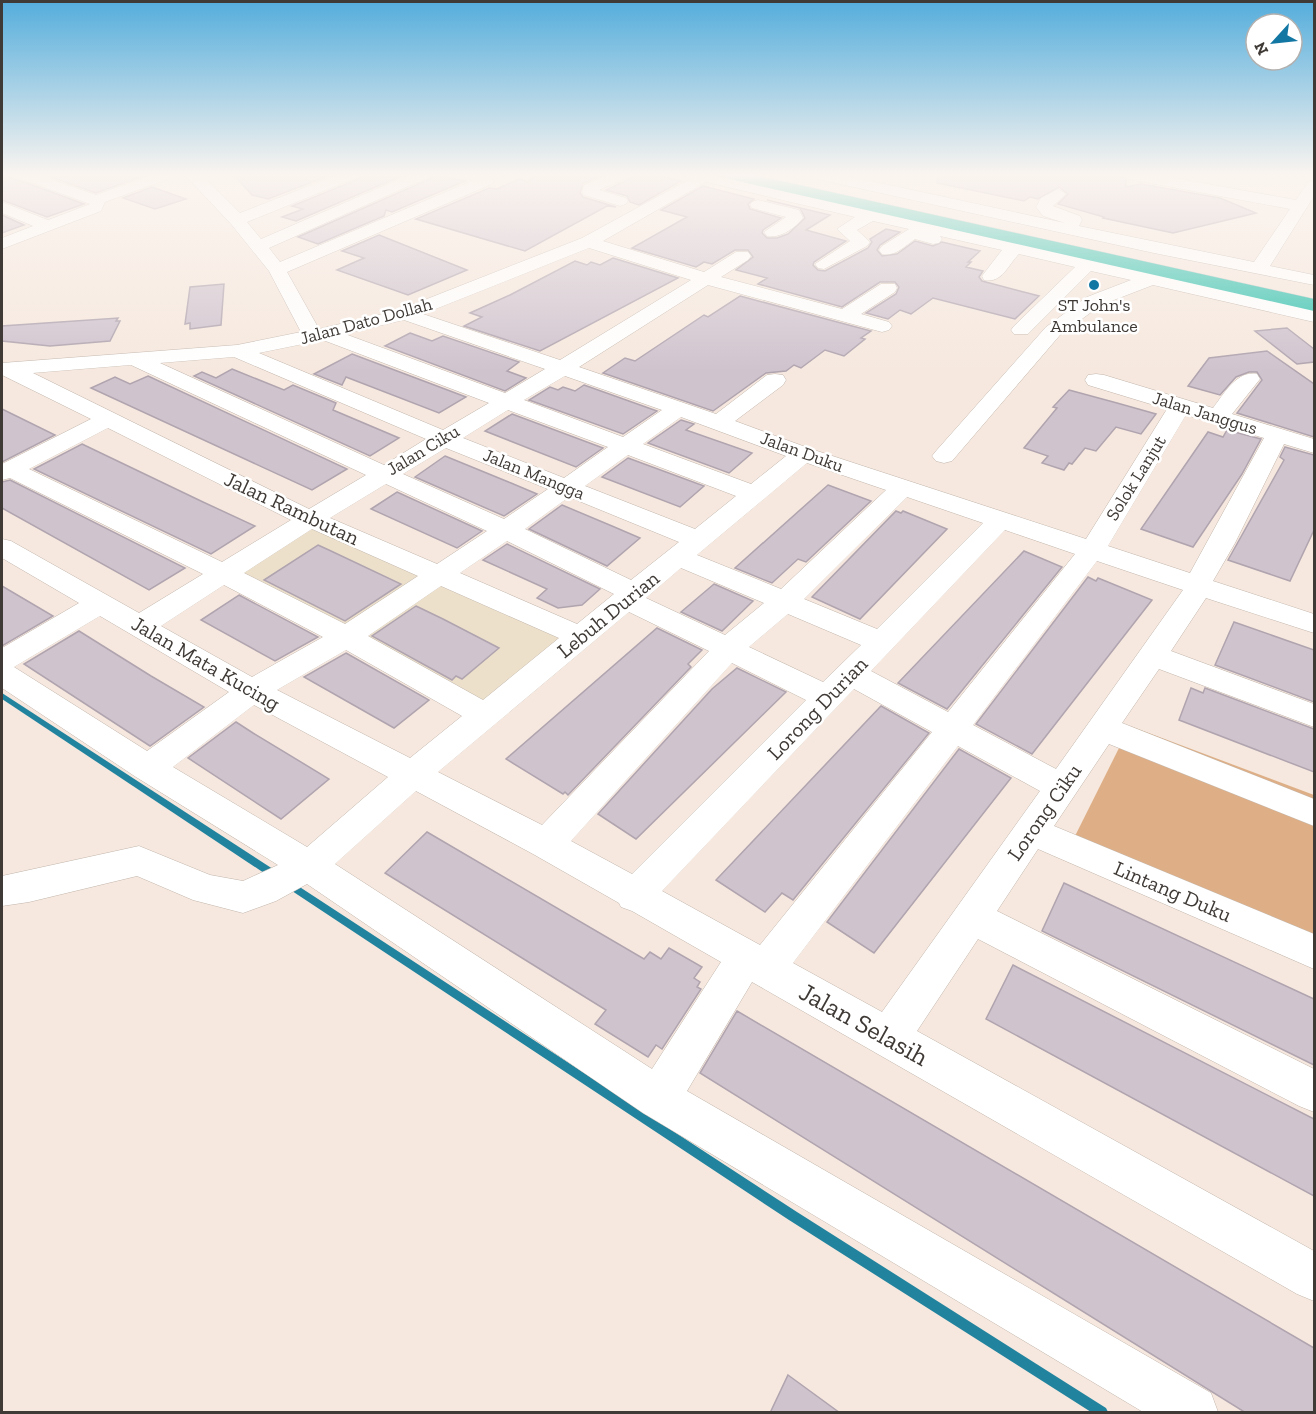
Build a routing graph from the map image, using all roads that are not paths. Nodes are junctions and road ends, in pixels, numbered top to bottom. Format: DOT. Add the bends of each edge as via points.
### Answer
graph roads {
  1 [pos="254,240"];
  2 [pos="273,240"];
  3 [pos="347,240"];
  4 [pos="591,240"];
  5 [pos="859,240"];
  6 [pos="903,240"];
  7 [pos="949,240"];
  8 [pos="1017,240"];
  9 [pos="1072,240"];
  10 [pos="1121,240"];
  11 [pos="1277,240"];
  12 [pos="588,242"];
  13 [pos="1034,244"];
  14 [pos="259,246"];
  15 [pos="1015,248"];
  16 [pos="888,250"];
  17 [pos="742,256"];
  18 [pos="824,264"];
  19 [pos="1087,265"];
  20 [pos="1259,268"];
  21 [pos="277,270"];
  22 [pos="991,276"];
  23 [pos="1047,278"];
  24 [pos="707,279"];
  25 [pos="1151,279"];
  26 [pos="1314,280"];
  27 [pos="1069,283"];
  28 [pos="888,288"];
  29 [pos="1314,293"];
  30 [pos="1314,305"];
  31 [pos="405,314"];
  32 [pos="845,316"];
  33 [pos="1314,316"];
  34 [pos="882,326"];
  35 [pos="1021,330"];
  36 [pos="320,335"];
  37 [pos="237,351"];
  38 [pos="135,360"];
  39 [pos="5,369"];
  40 [pos="561,369"];
  41 [pos="1249,379"];
  42 [pos="775,380"];
  43 [pos="1096,380"];
  44 [pos="507,400"];
  45 [pos="1181,405"];
  46 [pos="679,408"];
  47 [pos="1218,416"];
  48 [pos="108,419"];
  49 [pos="719,422"];
  50 [pos="1277,435"];
  51 [pos="443,438"];
  52 [pos="628,445"];
  53 [pos="1314,446"];
  54 [pos="803,454"];
  55 [pos="944,456"];
  56 [pos="8,465"];
  57 [pos="385,474"];
  58 [pos="567,487"];
  59 [pos="903,487"];
  60 [pos="754,494"];
  61 [pos="310,519"];
  62 [pos="1000,520"];
  63 [pos="506,530"];
  64 [pos="2,547"];
  65 [pos="689,548"];
  66 [pos="1092,550"];
  67 [pos="223,573"];
  68 [pos="439,573"];
  69 [pos="1198,586"];
  70 [pos="631,596"];
  71 [pos="1314,599"];
  72 [pos="785,601"];
  73 [pos="101,603"];
  74 [pos="1285,614"];
  75 [pos="1314,624"];
  76 [pos="141,625"];
  77 [pos="580,636"];
  78 [pos="346,637"];
  79 [pos="881,642"];
  80 [pos="728,649"];
  81 [pos="1152,656"];
  82 [pos="2,661"];
  83 [pos="850,673"];
  84 [pos="2,674"];
  85 [pos="252,691"];
  86 [pos="827,697"];
  87 [pos="485,715"];
  88 [pos="1314,716"];
  89 [pos="952,728"];
  90 [pos="1102,728"];
  91 [pos="148,768"];
  92 [pos="413,774"];
  93 [pos="1062,787"];
  94 [pos="1314,813"];
  95 [pos="1031,831"];
  96 [pos="546,844"];
  97 [pos="286,878"];
  98 [pos="2,891"];
  99 [pos="634,896"];
  100 [pos="972,917"];
  101 [pos="1314,952"];
  102 [pos="755,963"];
  103 [pos="889,1037"];
  104 [pos="1314,1091"];
  105 [pos="658,1098"];
  106 [pos="1314,1277"];
  107 [pos="1192,1413"];
  1 -- 14 [label="street"];
  2 -- 14 [label="street"];
  3 -- 21 [label="street"];
  4 -- 12 [label="street, Jalan Dato Dollah"];
  5 -- 18 [label="street" via="861,242"];
  6 -- 16 [label="street"];
  7 -- 15 [label="street" via="984,251"];
  8 -- 13 [label="highway"];
  9 -- 29 [label="highway"];
  10 -- 20 [label="street"];
  11 -- 20 [label="street"];
  12 -- 24 [label="street"];
  12 -- 31 [label="street, Jalan Dato Dollah"];
  13 -- 15 [label="highway"];
  13 -- 30 [label="highway"];
  14 -- 21 [label="street"];
  15 -- 19 [label="street"];
  15 -- 22 [label="street"];
  17 -- 24 [label="street, Jalan Ciku"];
  19 -- 25 [label="street"];
  19 -- 27 [label="street"];
  20 -- 26 [label="street"];
  21 -- 36 [label="street"];
  23 -- 27 [label="street"];
  24 -- 32 [label="street"];
  24 -- 40 [label="street, Jalan Ciku"];
  25 -- 33 [label="street"];
  25 -- 55 [label="street" via="1094,301 1053,332"];
  27 -- 35 [label="street"];
  28 -- 32 [label="street"];
  31 -- 36 [label="street, Jalan Dato Dollah"];
  31 -- 40 [label="street, Jalan Duku"];
  32 -- 34 [label="street"];
  36 -- 37 [label="street, Jalan Dato Dollah"];
  36 -- 44 [label="street"];
  37 -- 38 [label="street, Jalan Dato Dollah"];
  37 -- 51 [label="street, Jalan Mangga"];
  38 -- 39 [label="street, Jalan Dato Dollah"];
  38 -- 57 [label="street"];
  39 -- 48 [label="street, Jalan Rambutan"];
  40 -- 44 [label="street, Jalan Ciku"];
  40 -- 46 [label="street, Jalan Duku"];
  41 -- 47 [label="street"];
  42 -- 49 [label="street"];
  43 -- 45 [label="street, Jalan Janggus"];
  44 -- 51 [label="street, Jalan Ciku"];
  44 -- 52 [label="street"];
  45 -- 47 [label="street, Jalan Janggus"];
  45 -- 66 [label="street, Solok Lanjut"];
  46 -- 49 [label="street, Jalan Duku"];
  46 -- 52 [label="street"];
  47 -- 50 [label="street, Jalan Janggus"];
  48 -- 56 [label="street"];
  48 -- 61 [label="street, Jalan Rambutan"];
  49 -- 54 [label="street, Jalan Duku"];
  50 -- 53 [label="street, Jalan Janggus"];
  50 -- 69 [label="street, Lorong Ciku"];
  51 -- 57 [label="street, Jalan Ciku"];
  51 -- 58 [label="street, Jalan Mangga"];
  52 -- 58 [label="street"];
  52 -- 60 [label="street"];
  54 -- 59 [label="street, Jalan Duku"];
  54 -- 60 [label="street, Lebuh Durian"];
  56 -- 67 [label="street"];
  57 -- 61 [label="street, Jalan Ciku"];
  57 -- 63 [label="street"];
  58 -- 63 [label="street"];
  58 -- 65 [label="street, Jalan Mangga"];
  59 -- 62 [label="street, Jalan Duku"];
  59 -- 72 [label="street"];
  60 -- 65 [label="street, Lebuh Durian"];
  61 -- 67 [label="street, Jalan Ciku"];
  61 -- 68 [label="street, Jalan Rambutan"];
  62 -- 66 [label="street, Jalan Duku"];
  62 -- 79 [label="street, Lorong Durian"];
  63 -- 68 [label="street"];
  63 -- 70 [label="street"];
  64 -- 73 [label="street, Jalan Mata Kucing"];
  65 -- 70 [label="street, Lebuh Durian"];
  65 -- 72 [label="street, Jalan Mangga"];
  66 -- 69 [label="street, Jalan Duku"];
  66 -- 89 [label="street, Solok Lanjut"];
  67 -- 76 [label="street, Jalan Ciku"];
  67 -- 78 [label="street"];
  68 -- 77 [label="street, Jalan Rambutan"];
  68 -- 78 [label="street"];
  69 -- 74 [label="street, Jalan Duku"];
  69 -- 81 [label="street, Lorong Ciku"];
  70 -- 77 [label="street, Lebuh Durian"];
  70 -- 80 [label="street"];
  71 -- 74 [label="street" via="1302,609"];
  72 -- 79 [label="street, Jalan Mangga"];
  72 -- 80 [label="street"];
  73 -- 76 [label="street, Jalan Mata Kucing"];
  73 -- 82 [label="street"];
  74 -- 75 [label="street, Jalan Duku"];
  76 -- 85 [label="street, Jalan Mata Kucing"];
  77 -- 87 [label="street, Lebuh Durian"];
  78 -- 85 [label="street"];
  78 -- 87 [label="street"];
  79 -- 83 [label="street, Lorong Durian"];
  80 -- 86 [label="street"];
  80 -- 96 [label="street"];
  81 -- 88 [label="street"];
  81 -- 90 [label="street, Lorong Ciku"];
  83 -- 86 [label="street, Lorong Durian"];
  83 -- 89 [label="street"];
  84 -- 91 [label="street"];
  85 -- 91 [label="street"];
  85 -- 92 [label="street, Jalan Mata Kucing"];
  86 -- 99 [label="street, Lorong Durian"];
  87 -- 92 [label="street, Lebuh Durian"];
  89 -- 93 [label="street"];
  89 -- 102 [label="street, Solok Lanjut"];
  90 -- 93 [label="street, Lorong Ciku"];
  90 -- 94 [label="street"];
  91 -- 97 [label="street"];
  92 -- 96 [label="street, Jalan Selasih"];
  92 -- 97 [label="street, Lebuh Durian"];
  93 -- 95 [label="street, Lorong Ciku"];
  95 -- 100 [label="street, Lorong Ciku"];
  95 -- 101 [label="street, Lintang Duku"];
  96 -- 99 [label="street, Jalan Selasih"];
  97 -- 98 [label="street" via="243,897 206,889 140,861"];
  97 -- 105 [label="street"];
  99 -- 102 [label="street, Jalan Selasih"];
  100 -- 103 [label="street, Lorong Ciku"];
  100 -- 104 [label="street"];
  102 -- 103 [label="street, Jalan Selasih"];
  102 -- 105 [label="street, Solok Lanjut"];
  103 -- 106 [label="street, Jalan Selasih"];
  105 -- 107 [label="street"];
}
